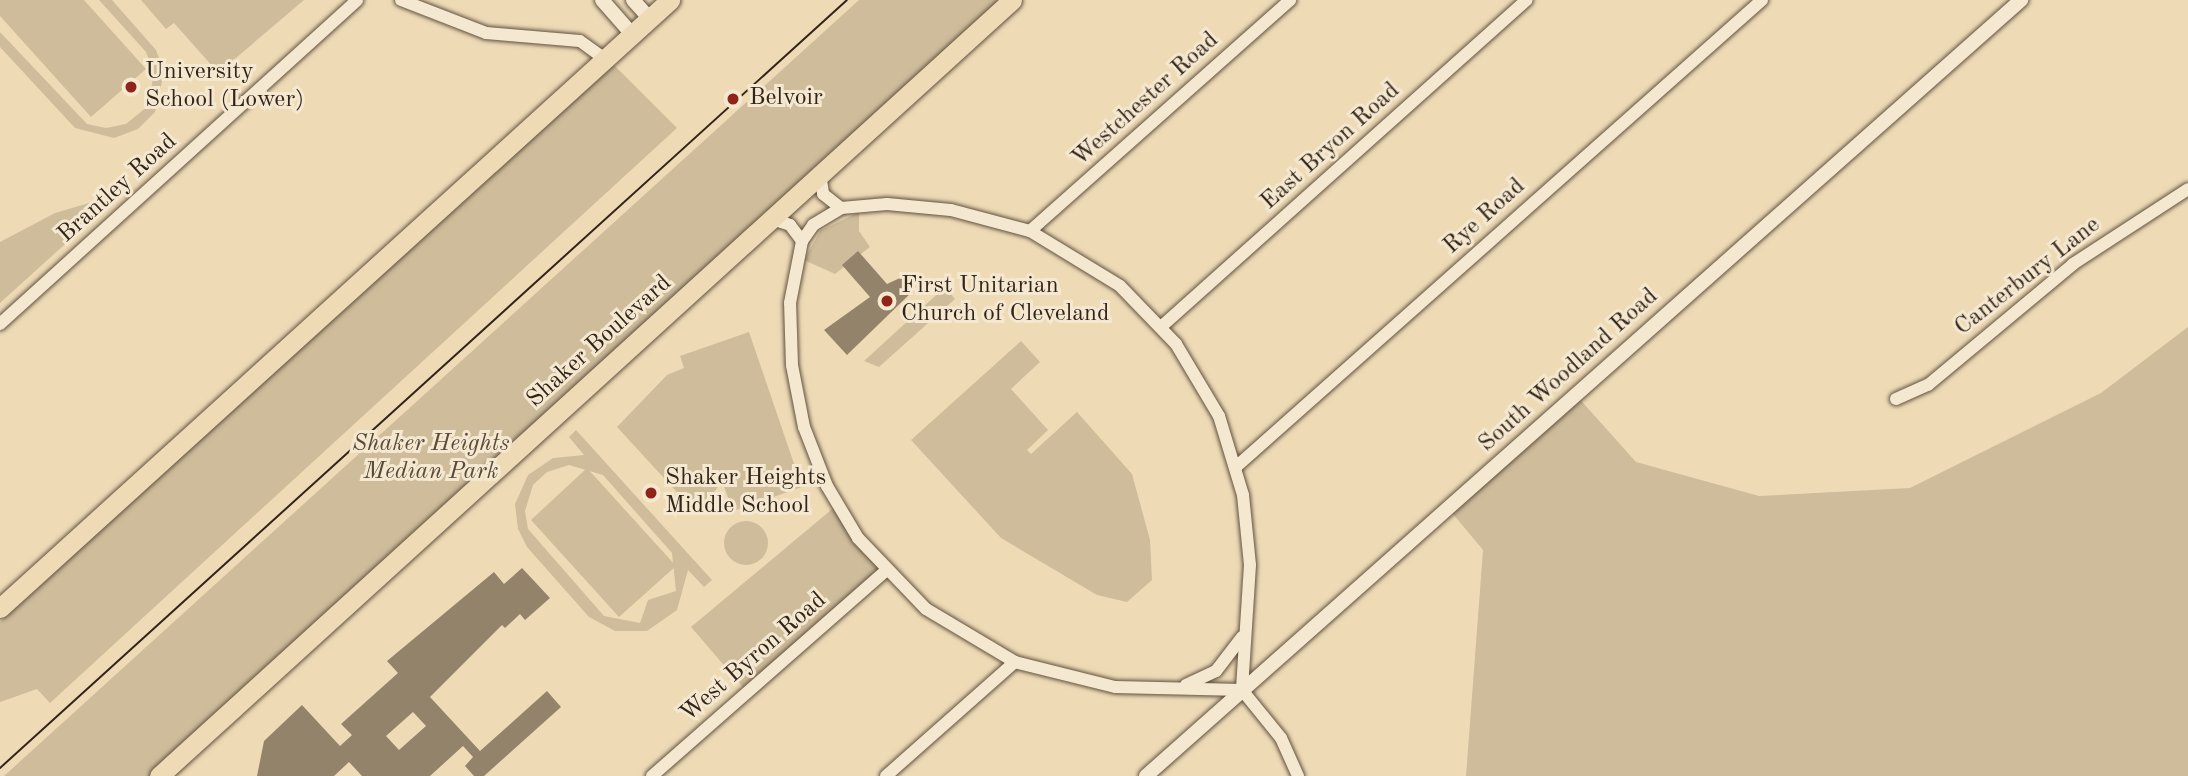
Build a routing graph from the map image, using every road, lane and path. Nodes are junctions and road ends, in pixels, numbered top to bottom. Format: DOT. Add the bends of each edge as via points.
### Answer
graph roads {
  1 [pos="357,0"];
  2 [pos="401,0"];
  3 [pos="603,0"];
  4 [pos="617,0"];
  5 [pos="633,0"];
  6 [pos="642,0"];
  7 [pos="670,0"];
  8 [pos="1012,0"];
  9 [pos="1290,0"];
  10 [pos="1527,0"];
  11 [pos="1762,0"];
  12 [pos="2021,0"];
  13 [pos="650,19"];
  14 [pos="632,34"];
  15 [pos="604,59"];
  16 [pos="821,174"];
  17 [pos="2188,189"];
  18 [pos="841,208"];
  19 [pos="772,219"];
  20 [pos="1030,231"];
  21 [pos="802,242"];
  22 [pos="0,324"];
  23 [pos="1162,326"];
  24 [pos="1896,399"];
  25 [pos="1237,466"];
  26 [pos="885,571"];
  27 [pos="0,608"];
  28 [pos="1244,635"];
  29 [pos="1015,662"];
  30 [pos="1182,687"];
  31 [pos="1242,690"];
  32 [pos="159,776"];
  33 [pos="652,776"];
  34 [pos="886,776"];
  35 [pos="1146,776"];
  36 [pos="1298,776"];
  1 -- 22 [label="street, Brantley Road"];
  2 -- 15 [label="street" via="486,33 580,41"];
  3 -- 4 [label="street"];
  3 -- 14 [label="street"];
  5 -- 13 [label="street"];
  6 -- 13 [label="street"];
  7 -- 13 [label="main road"];
  8 -- 16 [label="main road, Shaker Boulevard"];
  9 -- 20 [label="street, Westchester Road"];
  10 -- 23 [label="street, East Bryon Road"];
  11 -- 25 [label="street, Rye Road"];
  12 -- 31 [label="street, South Woodland Road"];
  13 -- 14 [label="main road"];
  14 -- 15 [label="main road"];
  15 -- 27 [label="main road"];
  16 -- 18 [label="street" via="823,194"];
  16 -- 19 [label="main road, Shaker Boulevard"];
  17 -- 24 [label="street, Canterbury Lane" via="2073,264 1928,385"];
  18 -- 20 [label="street" via="933,207"];
  18 -- 21 [label="street" via="818,220"];
  19 -- 21 [label="street" via="790,225"];
  19 -- 32 [label="main road, Shaker Boulevard"];
  20 -- 23 [label="street" via="1097,269"];
  21 -- 26 [label="street" via="792,283 790,344 804,427 837,505"];
  23 -- 25 [label="street" via="1209,397"];
  25 -- 28 [label="street" via="1250,565"];
  26 -- 29 [label="street" via="949,626"];
  26 -- 33 [label="street, West Byron Road"];
  28 -- 30 [label="street" via="1216,671"];
  28 -- 31 [label="street"];
  29 -- 30 [label="street" via="1115,687"];
  29 -- 34 [label="street"];
  30 -- 31 [label="street"];
  31 -- 35 [label="street, South Woodland Road"];
  31 -- 36 [label="street" via="1281,738"];
}
